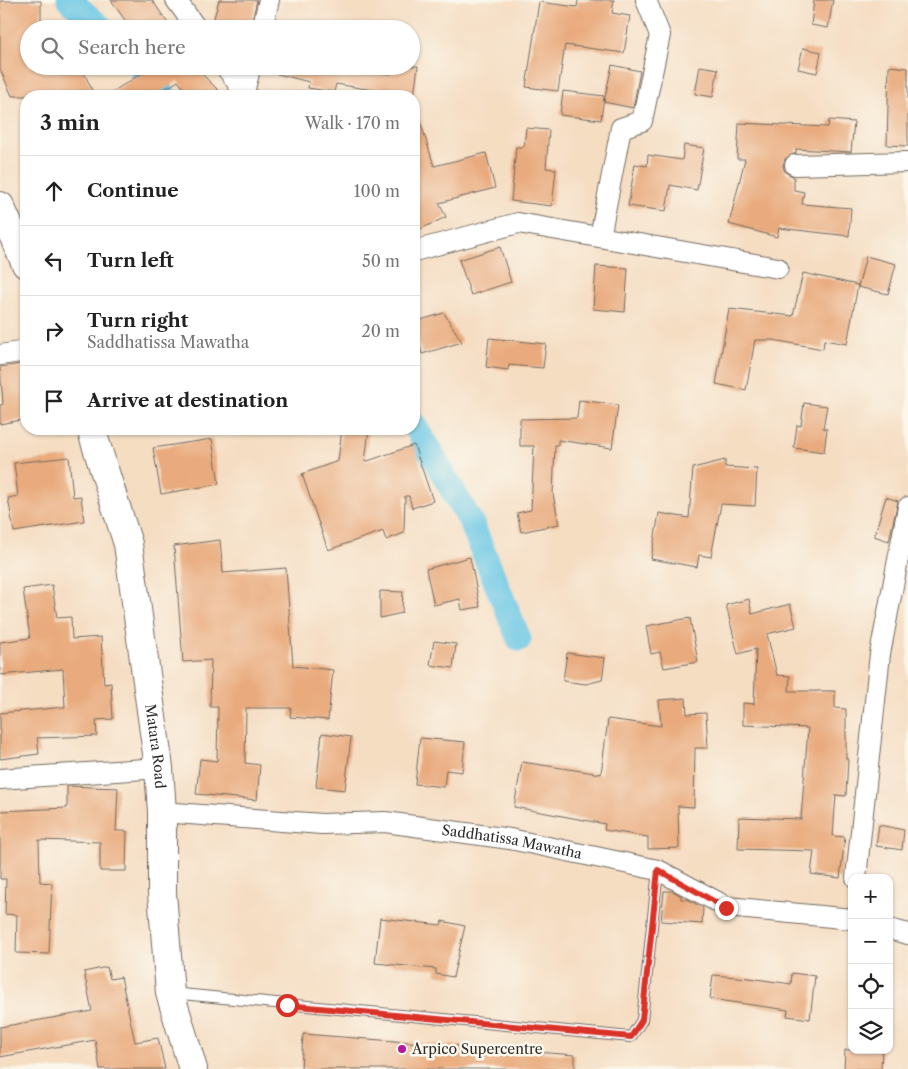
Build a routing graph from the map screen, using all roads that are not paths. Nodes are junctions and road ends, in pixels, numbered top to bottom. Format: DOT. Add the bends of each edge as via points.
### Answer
graph roads {
  1 [pos="176,0"];
  2 [pos="270,0"];
  3 [pos="646,0"];
  4 [pos="190,20"];
  5 [pos="264,20"];
  6 [pos="232,75"];
  7 [pos="249,75"];
  8 [pos="243,90"];
  9 [pos="247,90"];
  10 [pos="908,162"];
  11 [pos="795,165"];
  12 [pos="0,206"];
  13 [pos="600,237"];
  14 [pos="420,249"];
  15 [pos="20,251"];
  16 [pos="778,268"];
  17 [pos="20,352"];
  18 [pos="0,355"];
  19 [pos="92,435"];
  20 [pos="908,507"];
  21 [pos="158,768"];
  22 [pos="0,779"];
  23 [pos="162,812"];
  24 [pos="658,870"];
  25 [pos="856,874"];
  26 [pos="848,919"];
  27 [pos="893,930"];
  28 [pos="908,934"];
  29 [pos="170,993"];
  30 [pos="193,1069"];
  1 -- 4 [label="street"];
  2 -- 5 [label="street"];
  3 -- 13 [label="street" via="660,35 642,121 621,128"];
  6 -- 8 [label="street"];
  7 -- 9 [label="street"];
  10 -- 11 [label="street"];
  12 -- 15 [label="highway"];
  13 -- 14 [label="street" via="518,223"];
  13 -- 16 [label="street"];
  17 -- 18 [label="street"];
  19 -- 21 [label="highway, Matara Road" via="128,544"];
  20 -- 25 [label="street" via="880,654"];
  21 -- 22 [label="street"];
  21 -- 23 [label="highway, Matara Road"];
  23 -- 24 [label="street, Saddhatissa Mawatha" via="322,824 385,822 510,839"];
  23 -- 29 [label="highway, Matara Road" via="162,893"];
  24 -- 26 [label="street, Saddhatissa Mawatha" via="726,908"];
  24 -- 29 [label="lane" via="642,1020 631,1037"];
  27 -- 28 [label="street"];
  29 -- 30 [label="highway, Matara Road"];
}
